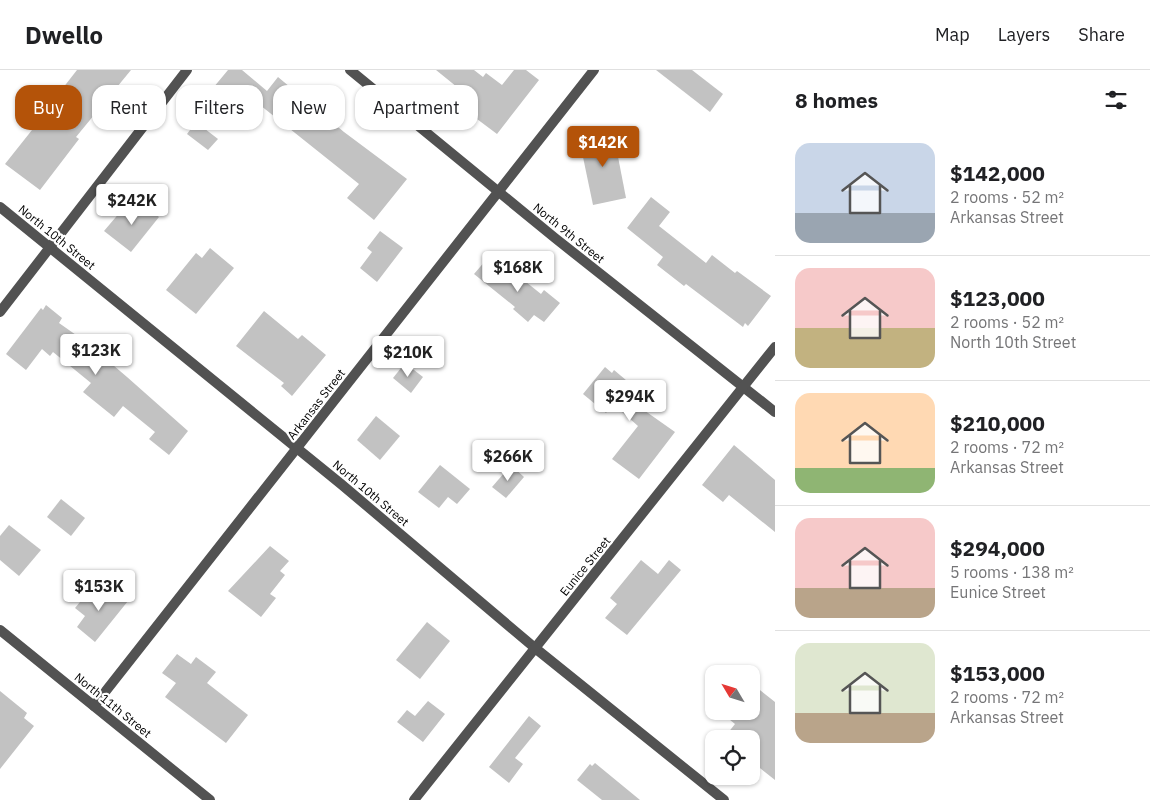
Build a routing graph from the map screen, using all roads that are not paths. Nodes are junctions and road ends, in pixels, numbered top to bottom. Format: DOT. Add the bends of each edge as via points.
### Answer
graph roads {
  1 [pos="187,70"];
  2 [pos="350,70"];
  3 [pos="594,70"];
  4 [pos="499,192"];
  5 [pos="0,207"];
  6 [pos="50,248"];
  7 [pos="0,312"];
  8 [pos="775,347"];
  9 [pos="743,387"];
  10 [pos="775,412"];
  11 [pos="297,449"];
  12 [pos="0,630"];
  13 [pos="535,648"];
  14 [pos="94,706"];
  15 [pos="210,800"];
  16 [pos="414,800"];
  17 [pos="724,800"];
  1 -- 6 [label="street"];
  2 -- 4 [label="street, North 9th Street"];
  3 -- 4 [label="street, Arkansas Street"];
  4 -- 9 [label="street, North 9th Street"];
  4 -- 11 [label="street, Arkansas Street"];
  5 -- 6 [label="street, North 10th Street"];
  6 -- 7 [label="street"];
  6 -- 11 [label="street, North 10th Street"];
  8 -- 9 [label="street, Eunice Street"];
  9 -- 10 [label="street, North 9th Street"];
  9 -- 13 [label="street, Eunice Street"];
  11 -- 13 [label="street, North 10th Street"];
  11 -- 14 [label="street, Arkansas Street"];
  12 -- 14 [label="street, North 11th Street"];
  13 -- 16 [label="street, Eunice Street"];
  13 -- 17 [label="street, North 10th Street"];
  14 -- 15 [label="street, North 11th Street"];
}
